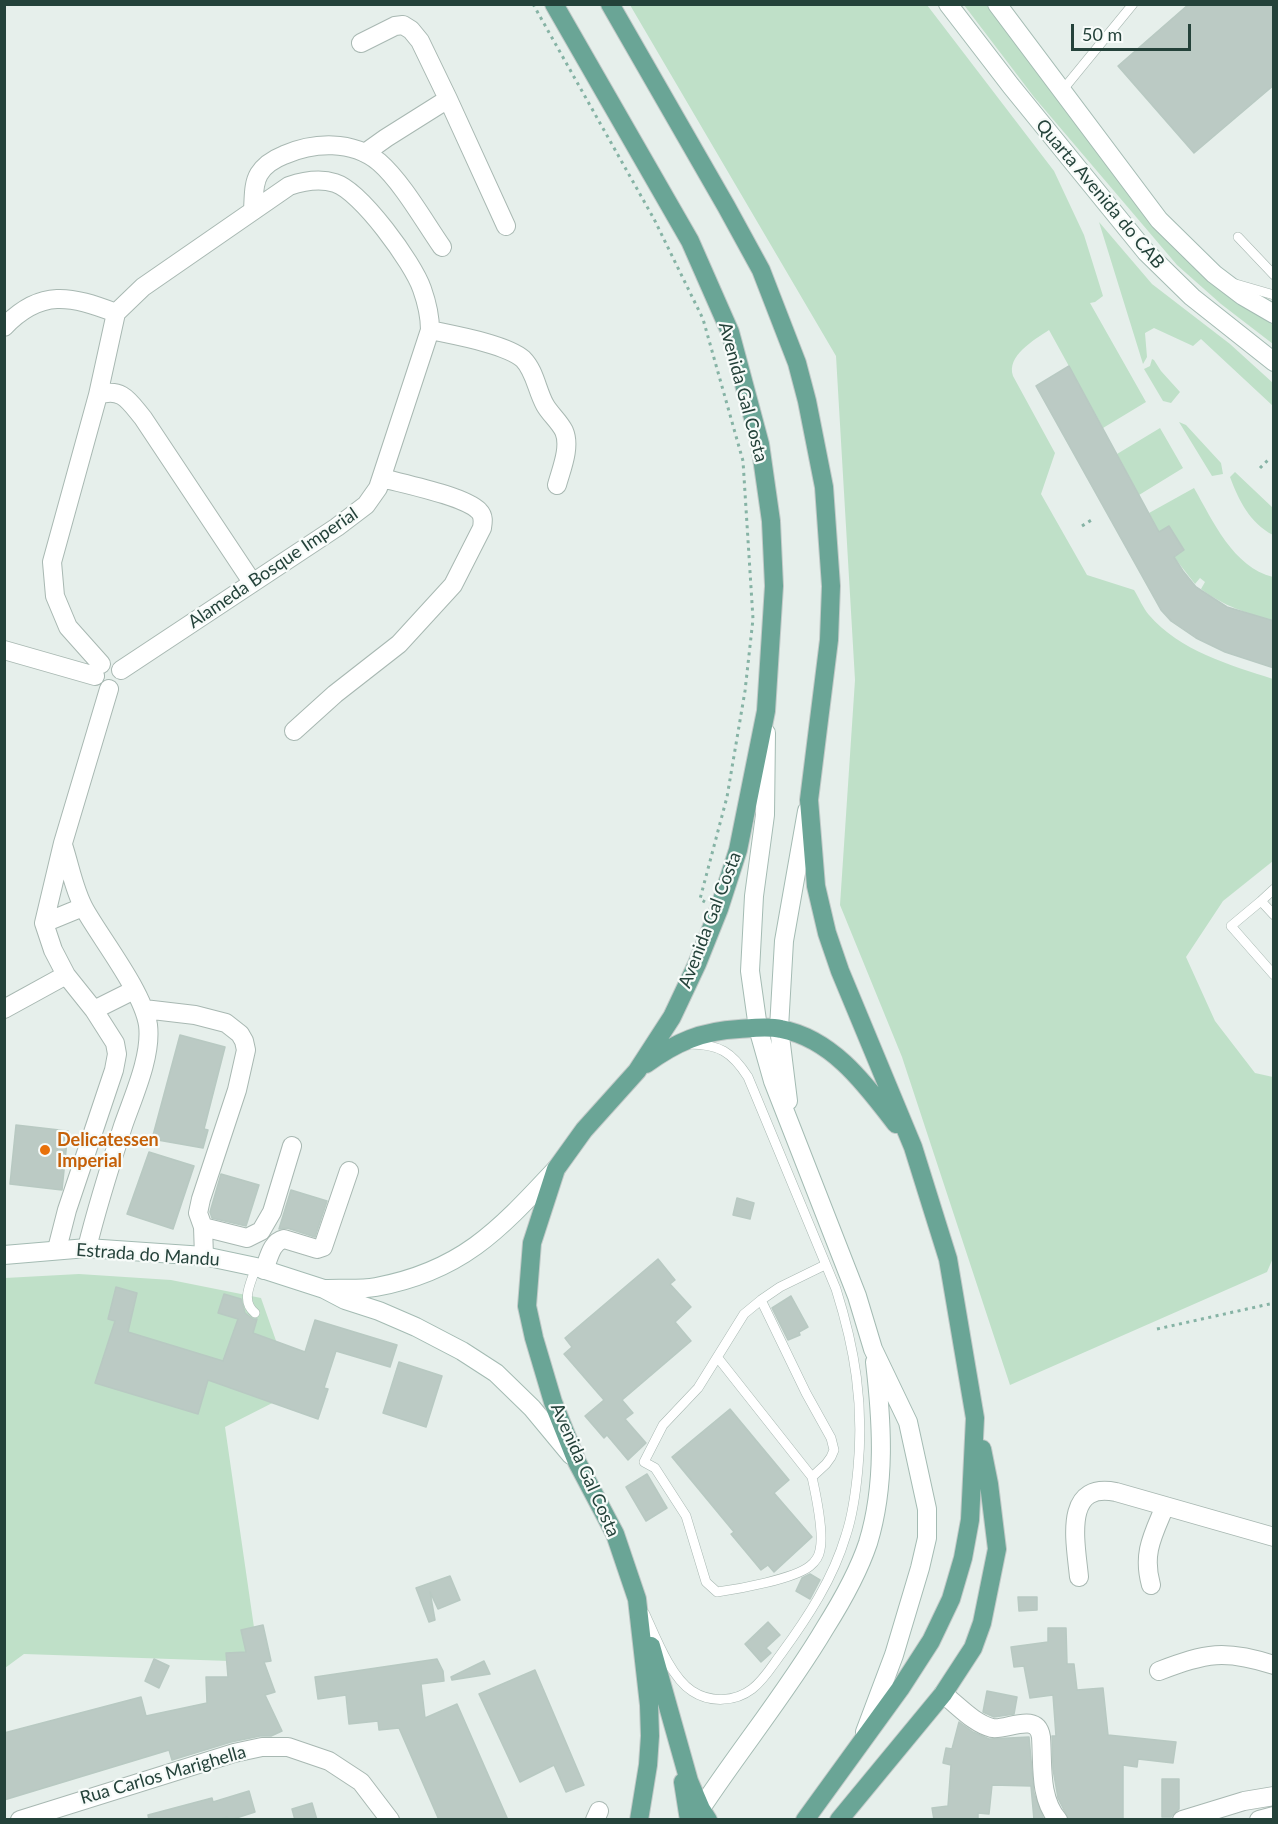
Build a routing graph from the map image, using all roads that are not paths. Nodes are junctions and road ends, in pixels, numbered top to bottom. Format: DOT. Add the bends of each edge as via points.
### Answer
graph roads {
  1 [pos="554,4"];
  2 [pos="610,4"];
  3 [pos="948,4"];
  4 [pos="997,4"];
  5 [pos="1133,4"];
  6 [pos="361,43"];
  7 [pos="1061,92"];
  8 [pos="448,99"];
  9 [pos="365,153"];
  10 [pos="253,209"];
  11 [pos="506,226"];
  12 [pos="1238,237"];
  13 [pos="442,247"];
  14 [pos="1274,275"];
  15 [pos="1220,278"];
  16 [pos="1274,295"];
  17 [pos="116,313"];
  18 [pos="1274,314"];
  19 [pos="4,327"];
  20 [pos="430,330"];
  21 [pos="1274,362"];
  22 [pos="98,395"];
  23 [pos="382,478"];
  24 [pos="557,485"];
  25 [pos="252,582"];
  26 [pos="4,650"];
  27 [pos="98,670"];
  28 [pos="121,670"];
  29 [pos="109,689"];
  30 [pos="766,711"];
  31 [pos="294,731"];
  32 [pos="809,800"];
  33 [pos="63,843"];
  34 [pos="1274,889"];
  35 [pos="1261,901"];
  36 [pos="83,907"];
  37 [pos="1274,915"];
  38 [pos="45,923"];
  39 [pos="66,975"];
  40 [pos="1274,975"];
  41 [pos="134,990"];
  42 [pos="4,1009"];
  43 [pos="144,1009"];
  44 [pos="94,1010"];
  45 [pos="758,1028"];
  46 [pos="779,1028"];
  47 [pos="672,1047"];
  48 [pos="637,1071"];
  49 [pos="792,1128"];
  50 [pos="292,1146"];
  51 [pos="913,1147"];
  52 [pos="556,1170"];
  53 [pos="349,1171"];
  54 [pos="203,1227"];
  55 [pos="87,1248"];
  56 [pos="57,1249"];
  57 [pos="4,1255"];
  58 [pos="204,1256"];
  59 [pos="825,1265"];
  60 [pos="260,1269"];
  61 [pos="324,1289"];
  62 [pos="760,1300"];
  63 [pos="255,1313"];
  64 [pos="873,1348"];
  65 [pos="718,1358"];
  66 [pos="975,1418"];
  67 [pos="577,1462"];
  68 [pos="812,1477"];
  69 [pos="1165,1506"];
  70 [pos="1274,1537"];
  71 [pos="1079,1577"];
  72 [pos="1150,1585"];
  73 [pos="637,1599"];
  74 [pos="1274,1665"];
  75 [pos="1159,1671"];
  76 [pos="943,1694"];
  77 [pos="861,1742"];
  78 [pos="1274,1796"];
  79 [pos="1274,1816"];
  80 [pos="698,1817"];
  81 [pos="20,1820"];
  82 [pos="390,1820"];
  83 [pos="639,1820"];
  84 [pos="805,1820"];
  85 [pos="839,1820"];
  86 [pos="1058,1820"];
  87 [pos="1182,1820"];
  88 [pos="1259,1820"];
  1 -- 30 [label="main road, Avenida Gal Costa" via="690,241 730,332 760,444 771,521 774,586"];
  2 -- 32 [label="main road" via="760,270 797,363 807,401 824,487 831,586 829,640"];
  3 -- 21 [label="street, Quarta Avenida do CAB" via="1146,252 1192,297"];
  4 -- 7 [label="street, Quarta Avenida do CAB"];
  5 -- 7 [label="lane"];
  6 -- 8 [label="street" via="394,26 403,25 411,30"];
  7 -- 15 [label="street, Quarta Avenida do CAB" via="1159,220"];
  8 -- 9 [label="street"];
  8 -- 11 [label="street"];
  9 -- 10 [label="street" via="323,144 276,158 255,182"];
  9 -- 13 [label="street" via="391,176"];
  10 -- 17 [label="street, Alameda Bosque Imperial" via="143,287"];
  10 -- 20 [label="street, Alameda Bosque Imperial" via="300,182 336,183 352,193 396,245 422,286"];
  12 -- 14 [label="lane"];
  15 -- 16 [label="lane"];
  15 -- 18 [label="street, Quarta Avenida do CAB"];
  17 -- 19 [label="street" via="63,298 25,309"];
  17 -- 22 [label="street"];
  20 -- 23 [label="street, Alameda Bosque Imperial"];
  20 -- 24 [label="street" via="478,341 522,358 546,406 565,433 567,445"];
  22 -- 25 [label="street" via="118,393 143,418"];
  22 -- 27 [label="street" via="52,562 55,596 68,627"];
  23 -- 25 [label="street, Alameda Bosque Imperial" via="366,504 350,517"];
  23 -- 31 [label="street" via="466,502 480,511 482,528 453,585 399,644"];
  25 -- 28 [label="street, Alameda Bosque Imperial"];
  26 -- 27 [label="street"];
  27 -- 28 [label="street" via="105,662 115,663"];
  27 -- 29 [label="street" via="99,685"];
  28 -- 29 [label="street, Alameda Bosque Imperial" via="121,681"];
  29 -- 33 [label="street, Alameda Bosque Imperial"];
  30 -- 45 [label="street" via="765,815 753,896 750,971"];
  30 -- 48 [label="main road, Avenida Gal Costa" via="738,850 719,909 672,1017"];
  32 -- 46 [label="street" via="784,941"];
  32 -- 51 [label="main road" via="816,886 827,933"];
  33 -- 36 [label="street"];
  33 -- 38 [label="street, Alameda Bosque Imperial"];
  34 -- 35 [label="lane"];
  35 -- 37 [label="lane"];
  35 -- 40 [label="lane" via="1231,926"];
  36 -- 38 [label="street"];
  36 -- 41 [label="street"];
  38 -- 39 [label="street, Alameda Bosque Imperial"];
  39 -- 42 [label="street"];
  39 -- 44 [label="street, Alameda Bosque Imperial"];
  41 -- 43 [label="street"];
  41 -- 44 [label="street"];
  43 -- 54 [label="street" via="226,1023 244,1041 246,1050 237,1090 201,1198 198,1213"];
  43 -- 55 [label="street" via="148,1041 142,1070"];
  44 -- 56 [label="street, Alameda Bosque Imperial" via="115,1043 117,1054"];
  45 -- 46 [label="main road"];
  45 -- 47 [label="main road" via="716,1030"];
  45 -- 49 [label="street"];
  46 -- 49 [label="street"];
  46 -- 51 [label="main road" via="817,1042 835,1055 873,1093"];
  47 -- 48 [label="main road"];
  47 -- 59 [label="lane" via="705,1045 722,1049 741,1066 756,1092"];
  48 -- 52 [label="main road, Avenida Gal Costa" via="584,1130"];
  49 -- 64 [label="street"];
  50 -- 54 [label="street" via="272,1212 261,1231 248,1238"];
  51 -- 66 [label="main road" via="948,1259"];
  52 -- 61 [label="street, Estrada do Mandu" via="517,1212 454,1261 424,1275 374,1287"];
  52 -- 67 [label="main road, Avenida Gal Costa" via="532,1243 527,1306 553,1402"];
  53 -- 60 [label="street" via="323,1247 316,1249 279,1240"];
  54 -- 58 [label="street"];
  55 -- 56 [label="street, Estrada do Mandu"];
  55 -- 58 [label="street, Estrada do Mandu"];
  56 -- 57 [label="street, Estrada do Mandu"];
  58 -- 60 [label="street, Estrada do Mandu"];
  59 -- 62 [label="lane"];
  59 -- 73 [label="lane" via="847,1323 861,1402 858,1468 847,1534 821,1594 763,1678 737,1697 717,1700 690,1690 680,1679"];
  60 -- 61 [label="street, Estrada do Mandu"];
  60 -- 63 [label="lane" via="246,1299"];
  61 -- 67 [label="street, Estrada do Mandu" via="416,1327 496,1373 532,1408"];
  62 -- 65 [label="lane" via="744,1314"];
  62 -- 68 [label="lane" via="831,1438 831,1457"];
  64 -- 77 [label="street" via="908,1422 927,1509 927,1538 894,1655"];
  64 -- 80 [label="street" via="881,1435 879,1489 868,1542 849,1589 812,1651"];
  65 -- 68 [label="lane"];
  65 -- 68 [label="lane" via="698,1388 663,1425 644,1462 655,1468 686,1516 710,1588 717,1592 755,1585 810,1566 821,1548"];
  66 -- 76 [label="main road" via="997,1549 973,1648"];
  66 -- 77 [label="main road" via="970,1520 951,1599 931,1641"];
  67 -- 73 [label="main road, Avenida Gal Costa" via="615,1534"];
  69 -- 70 [label="street"];
  69 -- 71 [label="street" via="1103,1489 1087,1494 1077,1512"];
  69 -- 72 [label="street" via="1148,1548"];
  73 -- 80 [label="main road"];
  73 -- 83 [label="main road, Avenida Gal Costa" via="650,1736"];
  74 -- 75 [label="street" via="1226,1654 1188,1660"];
  76 -- 85 [label="main road"];
  76 -- 86 [label="street" via="973,1720 993,1728 1012,1724 1038,1728 1046,1799"];
  77 -- 84 [label="main road"];
  78 -- 87 [label="street"];
  79 -- 88 [label="street"];
  81 -- 82 [label="street, Rua Carlos Marighella" via="262,1747 288,1748 328,1761 361,1782"];
}
